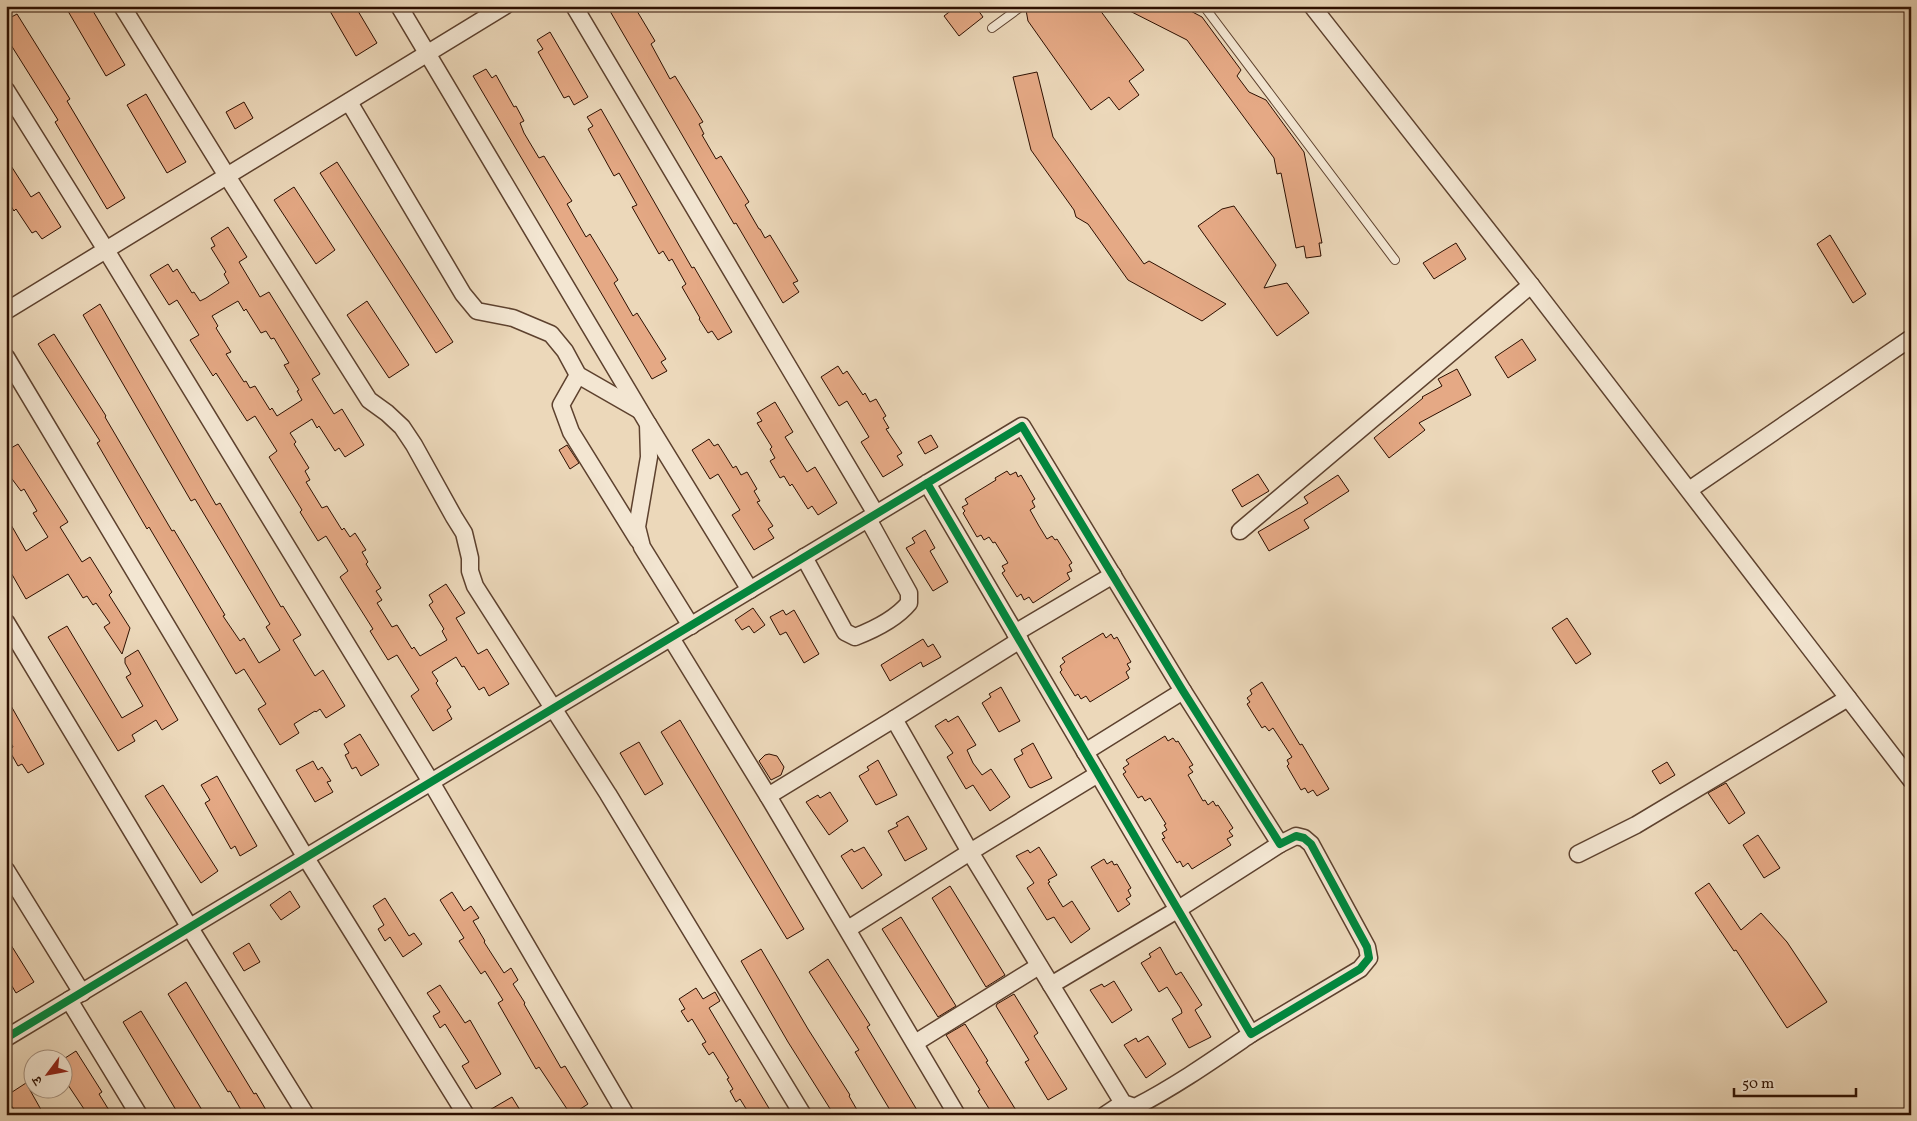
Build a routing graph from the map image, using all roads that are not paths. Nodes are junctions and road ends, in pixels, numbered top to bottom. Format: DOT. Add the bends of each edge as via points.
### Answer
graph roads {
  1 [pos="122,6"];
  2 [pos="399,6"];
  3 [pos="506,6"];
  4 [pos="574,6"];
  5 [pos="1022,6"];
  6 [pos="1312,6"];
  7 [pos="1206,7"];
  8 [pos="992,28"];
  9 [pos="428,53"];
  10 [pos="6,90"];
  11 [pos="348,102"];
  12 [pos="227,176"];
  13 [pos="106,250"];
  14 [pos="1395,260"];
  15 [pos="1531,285"];
  16 [pos="6,311"];
  17 [pos="1911,338"];
  18 [pos="6,357"];
  19 [pos="578,375"];
  20 [pos="644,418"];
  21 [pos="927,483"];
  22 [pos="1689,490"];
  23 [pos="872,517"];
  24 [pos="1240,531"];
  25 [pos="642,547"];
  26 [pos="804,557"];
  27 [pos="1113,576"];
  28 [pos="750,590"];
  29 [pos="6,622"];
  30 [pos="691,626"];
  31 [pos="1017,637"];
  32 [pos="671,638"];
  33 [pos="1183,691"];
  34 [pos="1848,698"];
  35 [pos="552,709"];
  36 [pos="894,719"];
  37 [pos="1085,752"];
  38 [pos="1098,774"];
  39 [pos="1911,780"];
  40 [pos="431,782"];
  41 [pos="768,796"];
  42 [pos="1280,844"];
  43 [pos="970,852"];
  44 [pos="1578,854"];
  45 [pos="306,858"];
  46 [pos="6,870"];
  47 [pos="1177,910"];
  48 [pos="190,928"];
  49 [pos="848,929"];
  50 [pos="1039,966"];
  51 [pos="1050,985"];
  52 [pos="75,997"];
  53 [pos="1251,1034"];
  54 [pos="6,1038"];
  55 [pos="915,1043"];
  56 [pos="1123,1103"];
  57 [pos="139,1115"];
  58 [pos="306,1115"];
  59 [pos="466,1115"];
  60 [pos="626,1115"];
  61 [pos="803,1115"];
  62 [pos="958,1115"];
  63 [pos="1105,1115"];
  1 -- 12 [label="street"];
  2 -- 9 [label="street"];
  3 -- 9 [label="street"];
  4 -- 23 [label="street"];
  5 -- 8 [label="lane"];
  6 -- 15 [label="street"];
  7 -- 14 [label="lane"];
  9 -- 11 [label="street"];
  9 -- 20 [label="street"];
  10 -- 13 [label="street"];
  11 -- 12 [label="street"];
  11 -- 19 [label="street" via="463,294 477,311 513,318 551,334 566,351"];
  12 -- 13 [label="street"];
  12 -- 35 [label="street" via="369,400 388,413 414,445 464,533 470,571 476,586"];
  13 -- 16 [label="street"];
  13 -- 40 [label="street"];
  15 -- 22 [label="street"];
  15 -- 24 [label="street"];
  17 -- 22 [label="street"];
  18 -- 45 [label="street"];
  19 -- 20 [label="street"];
  19 -- 25 [label="street" via="561,405 571,432"];
  20 -- 25 [label="street" via="649,458 637,527"];
  20 -- 28 [label="street"];
  21 -- 23 [label="street"];
  21 -- 27 [label="street" via="1022,426"];
  21 -- 31 [label="street"];
  22 -- 34 [label="street"];
  23 -- 26 [label="street"];
  23 -- 26 [label="street" via="909,593 909,603 867,633 855,637 845,632"];
  25 -- 30 [label="street"];
  26 -- 28 [label="street"];
  27 -- 31 [label="street"];
  27 -- 33 [label="street"];
  28 -- 30 [label="street"];
  29 -- 48 [label="street"];
  30 -- 32 [label="street"];
  31 -- 36 [label="street"];
  31 -- 37 [label="street"];
  32 -- 35 [label="street"];
  32 -- 41 [label="street"];
  33 -- 37 [label="street"];
  33 -- 42 [label="street"];
  34 -- 39 [label="street"];
  34 -- 44 [label="street" via="1636,825"];
  35 -- 40 [label="street"];
  35 -- 61 [label="street" via="608,794"];
  36 -- 41 [label="street"];
  36 -- 43 [label="street"];
  37 -- 38 [label="street"];
  38 -- 43 [label="street"];
  38 -- 47 [label="street"];
  40 -- 45 [label="street"];
  40 -- 60 [label="street"];
  41 -- 49 [label="street"];
  42 -- 47 [label="street"];
  42 -- 53 [label="street" via="1296,836 1311,844 1368,946 1369,958 1360,969"];
  43 -- 49 [label="street"];
  43 -- 50 [label="street"];
  45 -- 48 [label="street"];
  45 -- 59 [label="street"];
  46 -- 52 [label="street"];
  47 -- 51 [label="street"];
  47 -- 53 [label="street"];
  48 -- 52 [label="street"];
  48 -- 58 [label="street"];
  49 -- 55 [label="street"];
  50 -- 51 [label="street"];
  50 -- 55 [label="street"];
  51 -- 56 [label="street"];
  52 -- 54 [label="street"];
  52 -- 57 [label="street"];
  53 -- 56 [label="street" via="1151,1099 1136,1107"];
  55 -- 62 [label="street"];
  56 -- 63 [label="street"];
}
